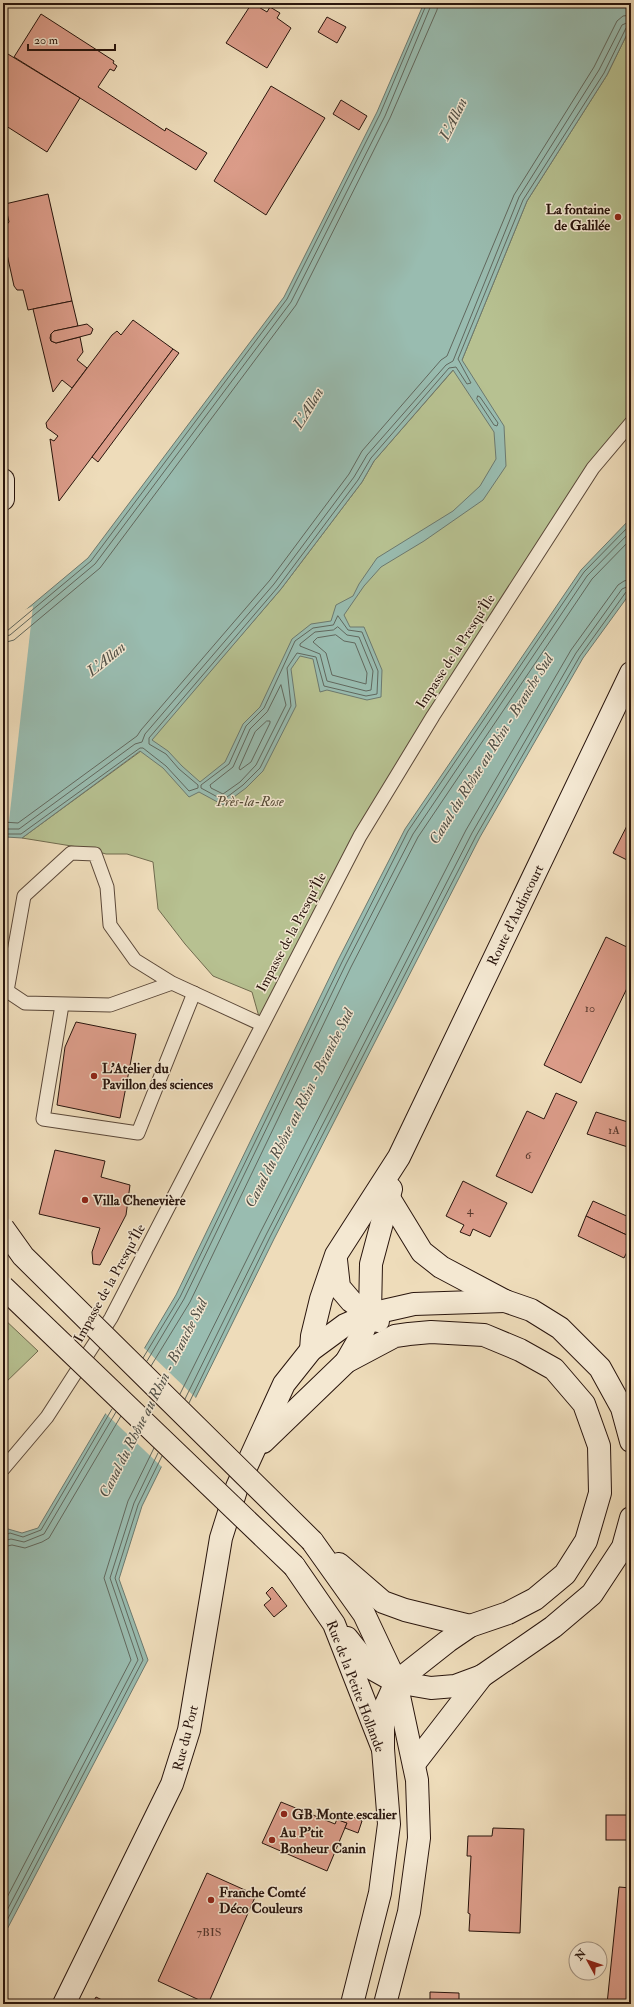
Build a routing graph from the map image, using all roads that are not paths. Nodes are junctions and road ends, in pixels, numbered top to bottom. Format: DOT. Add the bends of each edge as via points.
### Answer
graph roads {
  1 [pos="631,423"];
  2 [pos="3,480"];
  3 [pos="3,499"];
  4 [pos="631,673"];
  5 [pos="172,983"];
  6 [pos="194,993"];
  7 [pos="62,1005"];
  8 [pos="261,1024"];
  9 [pos="398,1157"];
  10 [pos="389,1198"];
  11 [pos="3,1228"];
  12 [pos="336,1255"];
  13 [pos="3,1287"];
  14 [pos="505,1301"];
  15 [pos="370,1314"];
  16 [pos="395,1336"];
  17 [pos="311,1350"];
  18 [pos="346,1362"];
  19 [pos="631,1441"];
  20 [pos="252,1453"];
  21 [pos="3,1469"];
  22 [pos="631,1518"];
  23 [pos="312,1541"];
  24 [pos="334,1624"];
  25 [pos="470,1626"];
  26 [pos="482,1676"];
  27 [pos="396,1682"];
  28 [pos="383,1749"];
  29 [pos="414,1764"];
  30 [pos="64,2004"];
  31 [pos="352,2004"];
  32 [pos="385,2004"];
  1 -- 8 [label="lane, Impasse de la Presqu'Île" via="593,468 432,716 360,836"];
  2 -- 3 [label="main road"];
  4 -- 9 [label="main road, Route d'Audincourt"];
  5 -- 6 [label="lane"];
  5 -- 7 [label="lane" via="110,1005"];
  5 -- 7 [label="lane" via="135,960 110,925 107,887 95,854 71,853 24,896 7,991 25,1003"];
  6 -- 7 [label="lane" via="138,1133 43,1119"];
  6 -- 8 [label="lane"];
  8 -- 21 [label="lane, Impasse de la Presqu'Île" via="111,1318 47,1417"];
  9 -- 10 [label="main road"];
  9 -- 12 [label="main road"];
  10 -- 14 [label="main road" via="422,1252 441,1267"];
  10 -- 15 [label="main road" via="372,1264"];
  11 -- 23 [label="main road, bridge" via="28,1261"];
  12 -- 15 [label="main road" via="339,1287 351,1302"];
  12 -- 17 [label="main road" via="321,1299"];
  13 -- 24 [label="main road, Rue de la Petite Hollande, bridge" via="294,1566"];
  14 -- 15 [label="main road, Rue du Port" via="414,1304"];
  14 -- 19 [label="main road" via="531,1310 560,1328 600,1368 622,1408"];
  15 -- 16 [label="main road"];
  15 -- 17 [label="main road, Rue du Port" via="345,1325"];
  15 -- 18 [label="main road"];
  16 -- 18 [label="main road"];
  16 -- 25 [label="main road" via="430,1332 484,1336 520,1350 554,1369 584,1404 599,1446 600,1493 586,1541 564,1574 535,1599 508,1613"];
  17 -- 20 [label="main road, Rue du Port" via="284,1384"];
  18 -- 20 [label="main road"];
  20 -- 30 [label="main road, Rue du Port" via="237,1487 222,1538 190,1730 172,1784"];
  22 -- 26 [label="main road" via="623,1547 592,1594 553,1627"];
  23 -- 25 [label="main road" via="383,1602"];
  23 -- 27 [label="main road" via="364,1614"];
  24 -- 27 [label="main road" via="372,1668"];
  24 -- 28 [label="main road, Rue de la Petite Hollande"];
  25 -- 27 [label="main road"];
  26 -- 27 [label="main road" via="455,1686 431,1688"];
  26 -- 29 [label="main road"];
  27 -- 28 [label="main road" via="383,1711"];
  27 -- 29 [label="main road"];
  28 -- 31 [label="main road, Rue de la Petite Hollande" via="389,1824 380,1893"];
  29 -- 32 [label="main road" via="419,1838 409,1912"];
}
